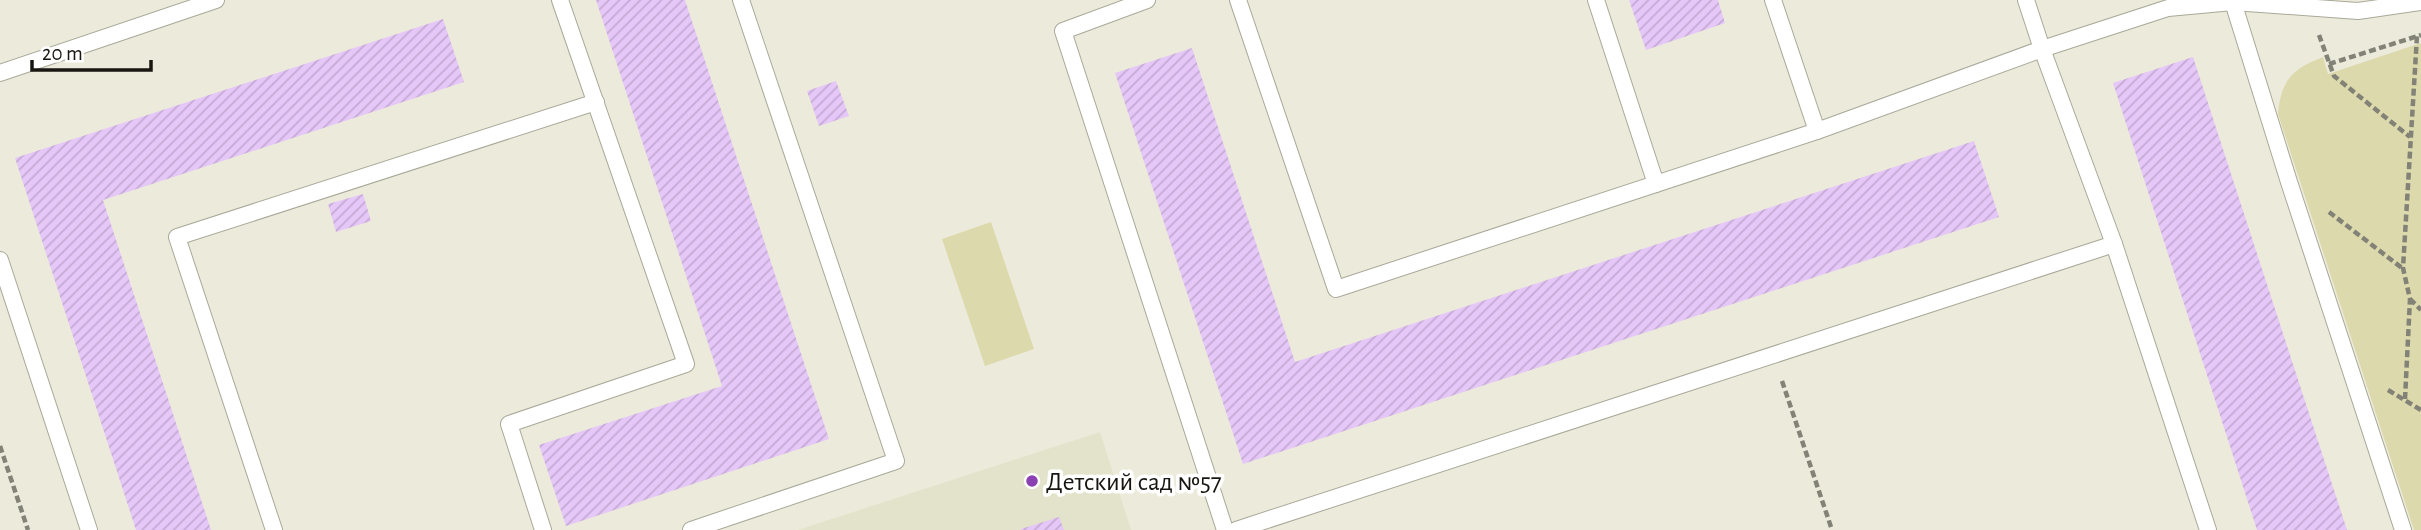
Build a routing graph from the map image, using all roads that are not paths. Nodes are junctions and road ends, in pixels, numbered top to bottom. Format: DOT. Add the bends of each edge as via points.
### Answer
graph roads {
  1 [pos="216,0"];
  2 [pos="560,0"];
  3 [pos="741,0"];
  4 [pos="1147,0"];
  5 [pos="1238,0"];
  6 [pos="1596,0"];
  7 [pos="1773,0"];
  8 [pos="2026,0"];
  9 [pos="2233,2"];
  10 [pos="2421,2"];
  11 [pos="2042,50"];
  12 [pos="0,73"];
  13 [pos="596,102"];
  14 [pos="1817,131"];
  15 [pos="1657,184"];
  16 [pos="2114,244"];
  17 [pos="0,260"];
  18 [pos="89,530"];
  19 [pos="274,530"];
  20 [pos="543,530"];
  21 [pos="691,530"];
  22 [pos="1225,530"];
  23 [pos="1236,530"];
  24 [pos="2208,530"];
  25 [pos="2403,530"];
  1 -- 12 [label="lane"];
  2 -- 13 [label="lane"];
  3 -- 21 [label="lane" via="896,461"];
  4 -- 22 [label="lane" via="1063,30"];
  5 -- 15 [label="lane" via="1336,289"];
  6 -- 15 [label="lane"];
  7 -- 14 [label="lane"];
  8 -- 11 [label="lane"];
  9 -- 10 [label="lane" via="2358,11"];
  9 -- 11 [label="lane" via="2168,8"];
  9 -- 25 [label="lane"];
  11 -- 14 [label="lane"];
  11 -- 16 [label="lane"];
  13 -- 19 [label="lane" via="177,237"];
  13 -- 20 [label="lane" via="686,364 509,424"];
  14 -- 15 [label="lane"];
  16 -- 23 [label="lane"];
  16 -- 24 [label="lane"];
  17 -- 18 [label="lane"];
}
